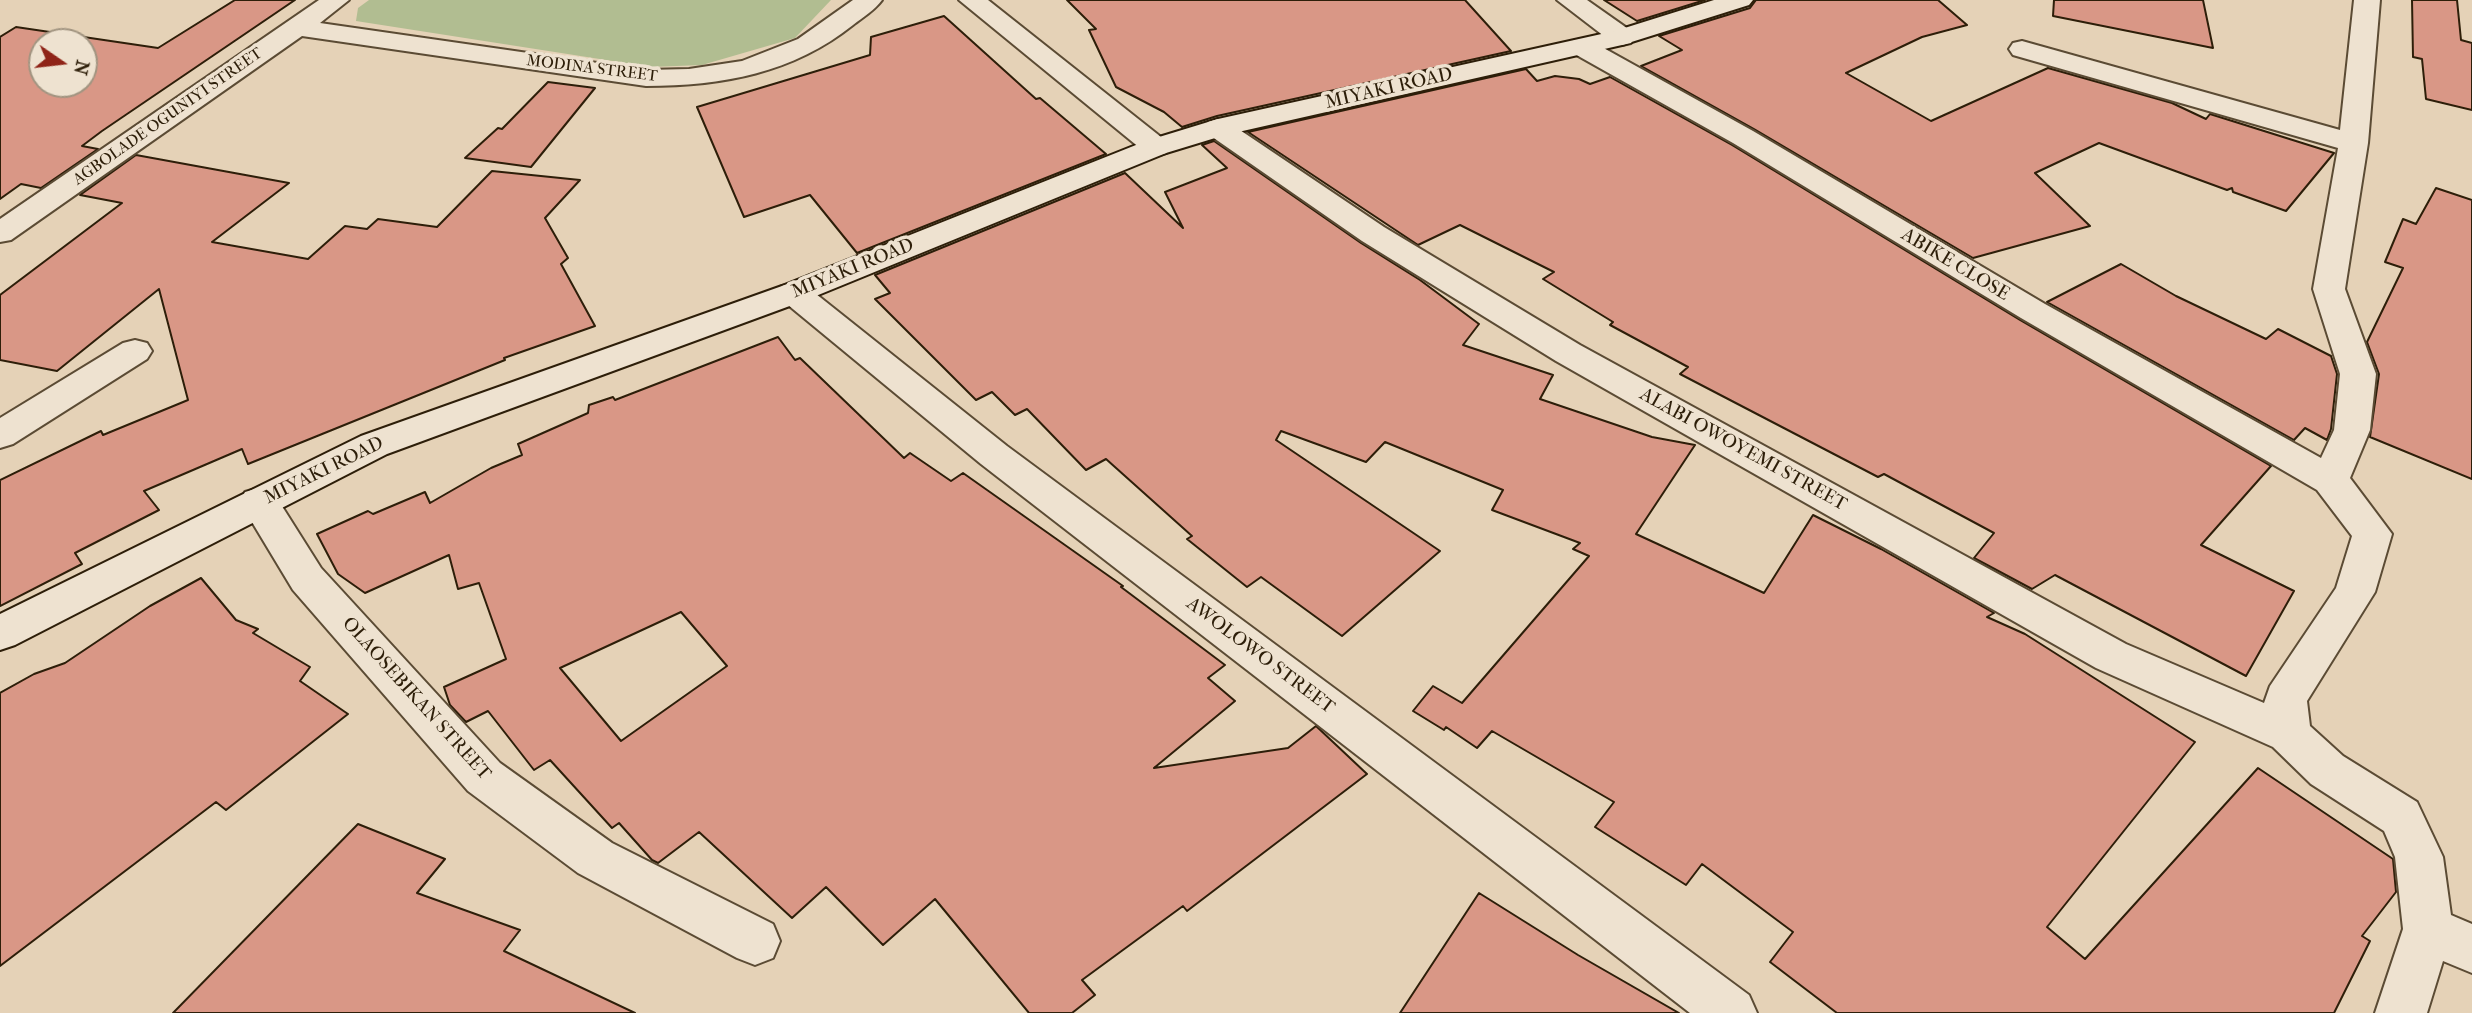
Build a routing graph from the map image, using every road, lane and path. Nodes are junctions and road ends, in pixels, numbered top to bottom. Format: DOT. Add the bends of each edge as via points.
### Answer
graph roads {
  1 [pos="336,0"];
  2 [pos="869,0"];
  3 [pos="972,0"];
  4 [pos="1570,0"];
  5 [pos="1740,0"];
  6 [pos="2367,0"];
  7 [pos="297,27"];
  8 [pos="1622,37"];
  9 [pos="1582,47"];
  10 [pos="2022,49"];
  11 [pos="1218,128"];
  12 [pos="2353,143"];
  13 [pos="1156,147"];
  14 [pos="0,233"];
  15 [pos="794,293"];
  16 [pos="135,351"];
  17 [pos="0,435"];
  18 [pos="2330,480"];
  19 [pos="258,502"];
  20 [pos="0,633"];
  21 [pos="2289,734"];
  22 [pos="2450,939"];
  23 [pos="755,941"];
  24 [pos="1731,1013"];
  25 [pos="2401,1013"];
  1 -- 7 [label="street, AGBOLADE OGUNIYI STREET"];
  2 -- 7 [label="street, MODINA STREET" via="809,44 753,69 695,79 646,78"];
  3 -- 13 [label="street"];
  4 -- 8 [label="street"];
  5 -- 8 [label="street, MIYAKI ROAD"];
  6 -- 12 [label="street"];
  7 -- 14 [label="street, AGBOLADE OGUNIYI STREET"];
  8 -- 9 [label="street, MIYAKI ROAD"];
  9 -- 11 [label="street, MIYAKI ROAD"];
  9 -- 18 [label="street, ABIKE CLOSE"];
  10 -- 12 [label="street"];
  11 -- 13 [label="street, MIYAKI ROAD"];
  11 -- 21 [label="street, ALABI OWOYEMI STREET" via="1373,234 1568,353 2111,656"];
  12 -- 18 [label="street" via="2329,289 2358,374 2352,430"];
  13 -- 15 [label="street, MIYAKI ROAD"];
  15 -- 19 [label="street, MIYAKI ROAD" via="374,445"];
  15 -- 24 [label="street, AWOLOWO STREET" via="994,455"];
  16 -- 17 [label="street"];
  18 -- 21 [label="street" via="2372,534 2355,592 2284,699"];
  19 -- 20 [label="street, MIYAKI ROAD"];
  19 -- 23 [label="street, OLAOSEBIKAN STREET" via="307,579 484,777 595,858"];
  21 -- 22 [label="street, ALABI OWOYEMI STREET" via="2327,770 2401,817"];
  22 -- 25 [label="street"];
}
